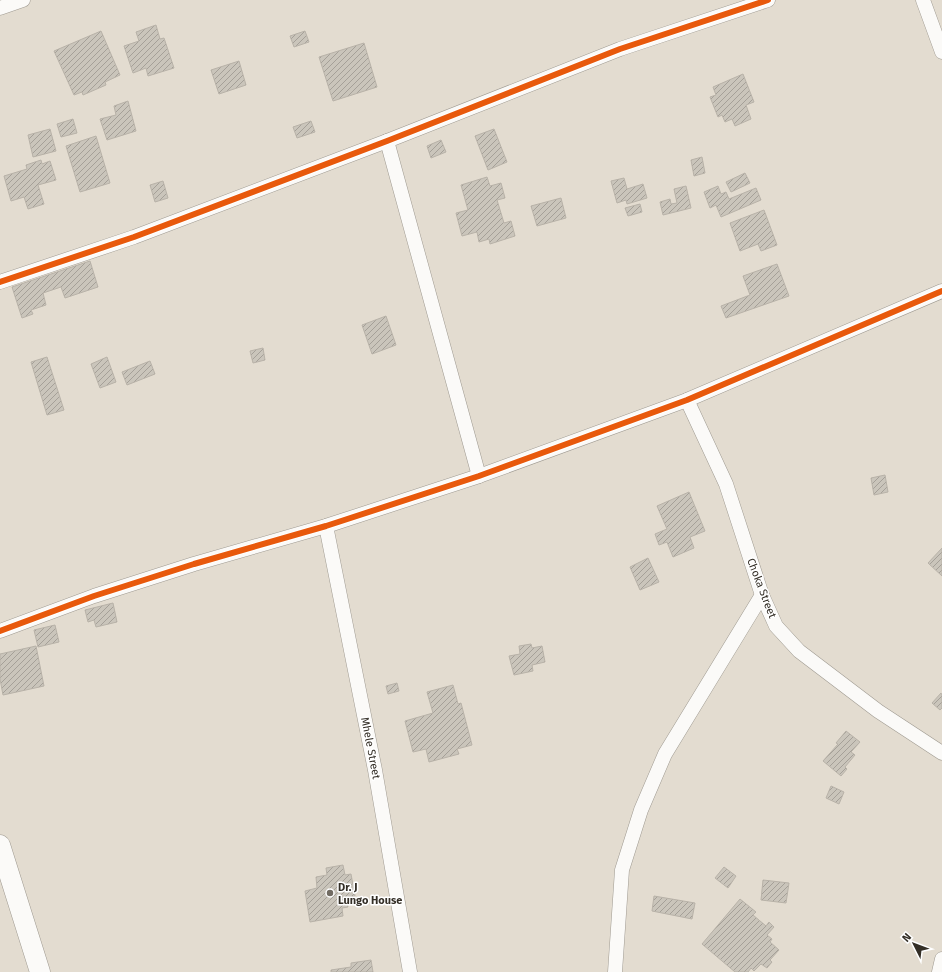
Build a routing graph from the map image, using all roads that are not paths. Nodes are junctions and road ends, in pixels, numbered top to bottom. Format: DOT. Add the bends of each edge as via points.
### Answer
graph roads {
  1 [pos="24,0"];
  2 [pos="768,0"];
  3 [pos="923,0"];
  4 [pos="0,8"];
  5 [pos="942,52"];
  6 [pos="386,141"];
  7 [pos="0,282"];
  8 [pos="942,291"];
  9 [pos="687,400"];
  10 [pos="479,476"];
  11 [pos="326,526"];
  12 [pos="762,594"];
  13 [pos="0,631"];
  14 [pos="942,753"];
  15 [pos="0,845"];
  16 [pos="942,959"];
  17 [pos="40,972"];
  18 [pos="410,972"];
  19 [pos="615,972"];
  20 [pos="939,972"];
  1 -- 4 [label="street"];
  2 -- 6 [label="street" via="620,50"];
  3 -- 5 [label="street"];
  6 -- 7 [label="street" via="134,237"];
  6 -- 10 [label="street"];
  8 -- 9 [label="street"];
  9 -- 10 [label="street"];
  9 -- 12 [label="street, Choka Street" via="726,484"];
  10 -- 11 [label="street"];
  11 -- 13 [label="street" via="194,564 101,594"];
  11 -- 18 [label="street, Mhele Street" via="375,770"];
  12 -- 14 [label="street, Choka Street" via="776,626 799,652 878,711"];
  12 -- 19 [label="street" via="665,754 641,810 622,870"];
  15 -- 17 [label="street"];
  16 -- 20 [label="street"];
}
